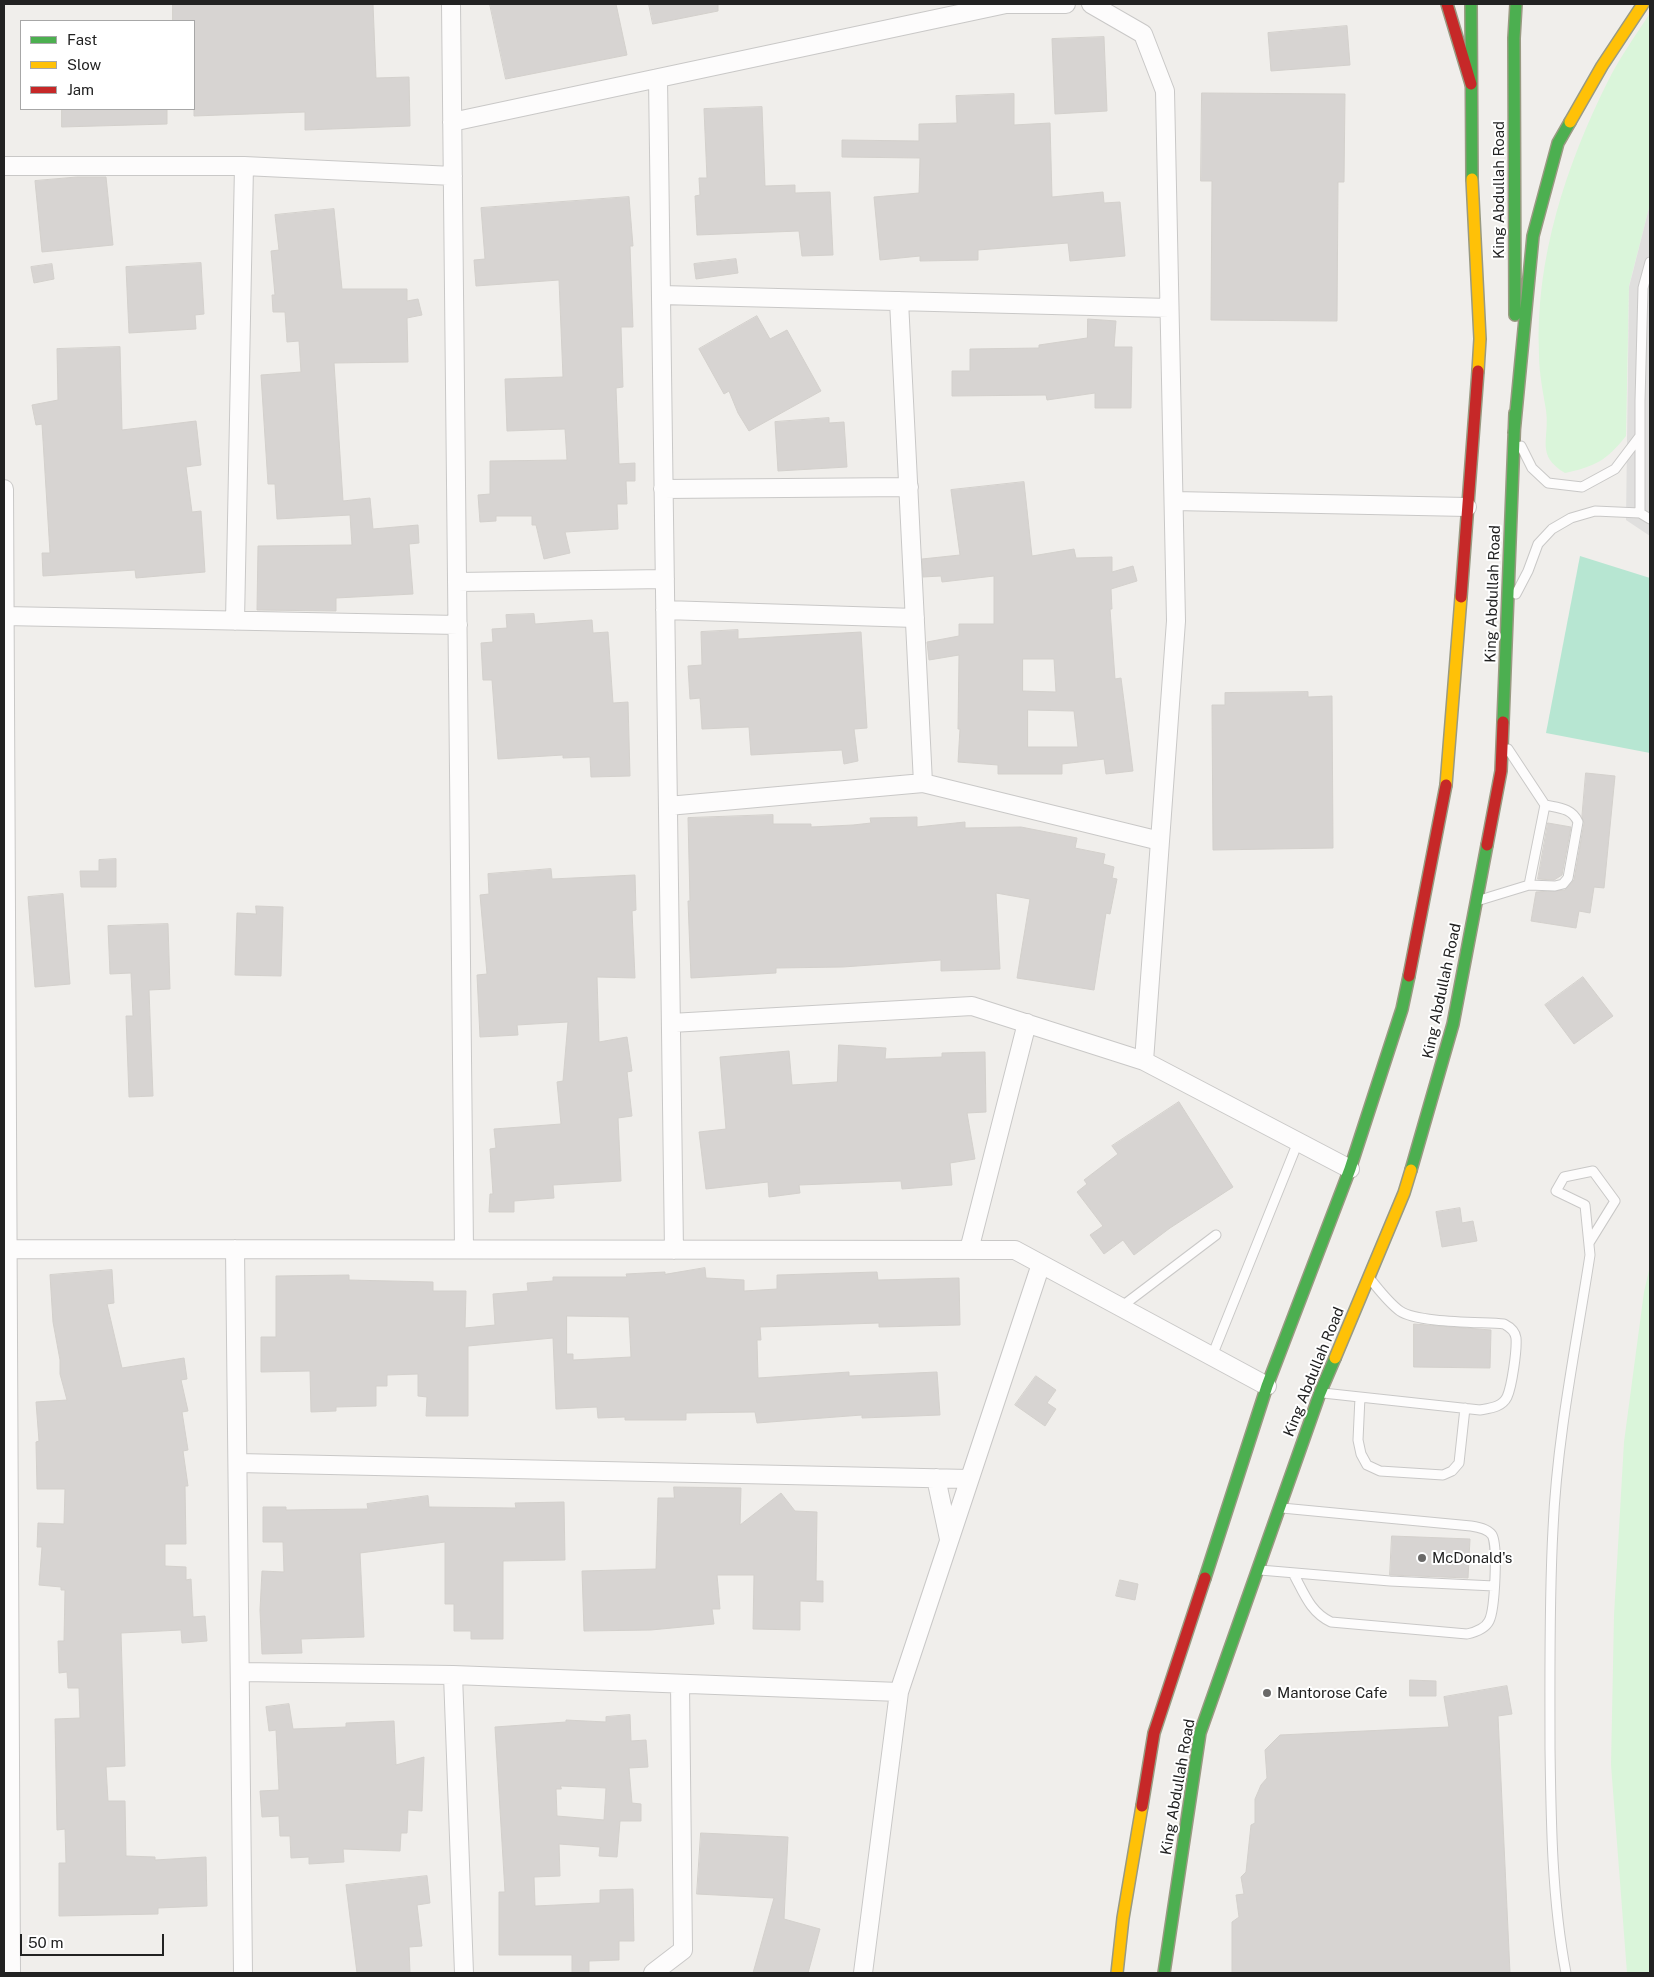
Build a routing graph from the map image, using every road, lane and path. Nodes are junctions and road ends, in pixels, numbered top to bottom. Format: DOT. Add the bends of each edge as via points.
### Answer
graph roads {
  1 [pos="451,4"];
  2 [pos="1066,4"];
  3 [pos="1091,4"];
  4 [pos="1447,4"];
  5 [pos="1471,4"];
  6 [pos="1516,4"];
  7 [pos="1643,4"];
  8 [pos="658,78"];
  9 [pos="1471,84"];
  10 [pos="452,122"];
  11 [pos="4,166"];
  12 [pos="244,166"];
  13 [pos="453,176"];
  14 [pos="1650,262"];
  15 [pos="661,295"];
  16 [pos="899,301"];
  17 [pos="1169,308"];
  18 [pos="1514,434"];
  19 [pos="1640,436"];
  20 [pos="908,487"];
  21 [pos="4,489"];
  22 [pos="664,489"];
  23 [pos="1174,501"];
  24 [pos="1467,507"];
  25 [pos="1640,512"];
  26 [pos="1650,519"];
  27 [pos="665,579"];
  28 [pos="457,582"];
  29 [pos="665,610"];
  30 [pos="1508,610"];
  31 [pos="4,616"];
  32 [pos="915,618"];
  33 [pos="235,621"];
  34 [pos="458,625"];
  35 [pos="1503,741"];
  36 [pos="923,783"];
  37 [pos="1545,805"];
  38 [pos="668,806"];
  39 [pos="1160,841"];
  40 [pos="1529,885"];
  41 [pos="1476,902"];
  42 [pos="5,911"];
  43 [pos="671,1022"];
  44 [pos="1028,1023"];
  45 [pos="1144,1061"];
  46 [pos="1298,1142"];
  47 [pos="1350,1169"];
  48 [pos="1216,1235"];
  49 [pos="1589,1243"];
  50 [pos="7,1249"];
  51 [pos="235,1249"];
  52 [pos="464,1250"];
  53 [pos="674,1250"];
  54 [pos="969,1250"];
  55 [pos="1041,1264"];
  56 [pos="1369,1277"];
  57 [pos="1122,1307"];
  58 [pos="1212,1356"];
  59 [pos="1268,1386"];
  60 [pos="1320,1393"];
  61 [pos="1360,1397"];
  62 [pos="1465,1408"];
  63 [pos="238,1463"];
  64 [pos="936,1478"];
  65 [pos="969,1479"];
  66 [pos="1279,1508"];
  67 [pos="949,1539"];
  68 [pos="1257,1570"];
  69 [pos="1293,1573"];
  70 [pos="1494,1586"];
  71 [pos="6,1596"];
  72 [pos="241,1672"];
  73 [pos="453,1675"];
  74 [pos="680,1684"];
  75 [pos="899,1692"];
  76 [pos="7,1826"];
  77 [pos="1123,1918"];
  78 [pos="1169,1932"];
  79 [pos="1107,1964"];
  80 [pos="11,1973"];
  81 [pos="243,1973"];
  82 [pos="464,1973"];
  83 [pos="652,1973"];
  84 [pos="863,1973"];
  85 [pos="1117,1973"];
  86 [pos="1164,1973"];
  87 [pos="1172,1973"];
  88 [pos="1566,1973"];
  1 -- 10 [label="street"];
  2 -- 8 [label="street" via="1006,4"];
  3 -- 17 [label="street" via="1143,34 1165,91"];
  4 -- 9 [label="street"];
  5 -- 9 [label="street, King Abdullah Road"];
  6 -- 18 [label="street, King Abdullah Road"];
  7 -- 18 [label="street" via="1602,66 1558,143 1533,236"];
  8 -- 10 [label="street"];
  8 -- 15 [label="street"];
  9 -- 24 [label="street, King Abdullah Road" via="1472,193 1480,339"];
  10 -- 13 [label="street"];
  11 -- 12 [label="street"];
  12 -- 13 [label="street"];
  12 -- 33 [label="street"];
  13 -- 28 [label="street"];
  14 -- 19 [label="lane" via="1643,288"];
  15 -- 16 [label="street"];
  15 -- 22 [label="street"];
  16 -- 17 [label="street"];
  16 -- 20 [label="street"];
  17 -- 23 [label="street"];
  18 -- 19 [label="lane" via="1532,468 1548,483 1582,487 1614,469"];
  18 -- 30 [label="street, King Abdullah Road"];
  19 -- 25 [label="lane"];
  20 -- 22 [label="street"];
  20 -- 32 [label="street"];
  21 -- 31 [label="street"];
  22 -- 27 [label="street"];
  23 -- 24 [label="street"];
  23 -- 39 [label="street" via="1176,621"];
  24 -- 47 [label="street, King Abdullah Road" via="1449,770 1402,1009"];
  25 -- 26 [label="lane"];
  25 -- 30 [label="lane" via="1595,511 1571,518 1552,529 1538,544"];
  27 -- 28 [label="street"];
  27 -- 29 [label="street"];
  28 -- 34 [label="street"];
  29 -- 32 [label="street"];
  29 -- 38 [label="street"];
  30 -- 35 [label="street, King Abdullah Road"];
  31 -- 33 [label="street"];
  31 -- 42 [label="street"];
  32 -- 36 [label="street"];
  33 -- 34 [label="street"];
  34 -- 52 [label="street"];
  35 -- 37 [label="lane"];
  35 -- 41 [label="street, King Abdullah Road" via="1501,771"];
  36 -- 38 [label="street"];
  36 -- 39 [label="street"];
  37 -- 40 [label="lane"];
  37 -- 40 [label="lane" via="1569,810 1578,822 1568,878 1555,886"];
  38 -- 43 [label="street"];
  39 -- 45 [label="street"];
  40 -- 41 [label="lane"];
  41 -- 56 [label="street, King Abdullah Road" via="1453,1024 1404,1193"];
  42 -- 50 [label="street"];
  43 -- 44 [label="street" via="972,1006"];
  43 -- 53 [label="street"];
  44 -- 45 [label="street"];
  44 -- 54 [label="street"];
  45 -- 46 [label="street"];
  46 -- 47 [label="street"];
  46 -- 58 [label="lane"];
  47 -- 59 [label="street, King Abdullah Road"];
  48 -- 57 [label="lane"];
  49 -- 49 [label="lane" via="1615,1201 1593,1171 1564,1177 1556,1191 1585,1205"];
  49 -- 88 [label="lane" via="1590,1255 1566,1408 1553,1527 1551,1799 1558,1931"];
  50 -- 51 [label="street"];
  50 -- 71 [label="street"];
  51 -- 52 [label="street"];
  51 -- 63 [label="street"];
  52 -- 53 [label="street"];
  53 -- 54 [label="street"];
  54 -- 55 [label="street" via="1015,1250"];
  55 -- 57 [label="street"];
  55 -- 65 [label="street"];
  56 -- 60 [label="street, King Abdullah Road"];
  56 -- 62 [label="lane" via="1401,1312 1416,1317 1504,1324 1512,1328 1516,1338 1507,1398 1497,1407"];
  57 -- 58 [label="street"];
  58 -- 59 [label="street"];
  59 -- 77 [label="street, King Abdullah Road" via="1154,1733"];
  60 -- 61 [label="lane"];
  60 -- 66 [label="street, King Abdullah Road"];
  61 -- 62 [label="lane"];
  61 -- 62 [label="lane" via="1358,1440 1361,1454 1367,1465 1380,1471 1443,1475 1452,1471 1459,1463"];
  63 -- 64 [label="street"];
  63 -- 72 [label="street"];
  64 -- 65 [label="street"];
  64 -- 67 [label="street"];
  65 -- 67 [label="street"];
  66 -- 68 [label="street, King Abdullah Road"];
  66 -- 70 [label="lane" via="1483,1529 1492,1535 1495,1546"];
  67 -- 75 [label="street"];
  68 -- 69 [label="lane"];
  68 -- 78 [label="street, King Abdullah Road" via="1200,1733"];
  69 -- 70 [label="lane"];
  69 -- 70 [label="lane" via="1313,1610 1331,1622 1467,1634 1480,1630 1489,1621"];
  71 -- 76 [label="street"];
  72 -- 73 [label="street"];
  72 -- 81 [label="street"];
  73 -- 74 [label="street"];
  73 -- 82 [label="street"];
  74 -- 75 [label="street"];
  74 -- 83 [label="street" via="683,1950"];
  75 -- 84 [label="street"];
  76 -- 80 [label="street"];
  77 -- 79 [label="street"];
  77 -- 85 [label="street, King Abdullah Road"];
  78 -- 86 [label="street, King Abdullah Road"];
  78 -- 87 [label="lane"];
}
